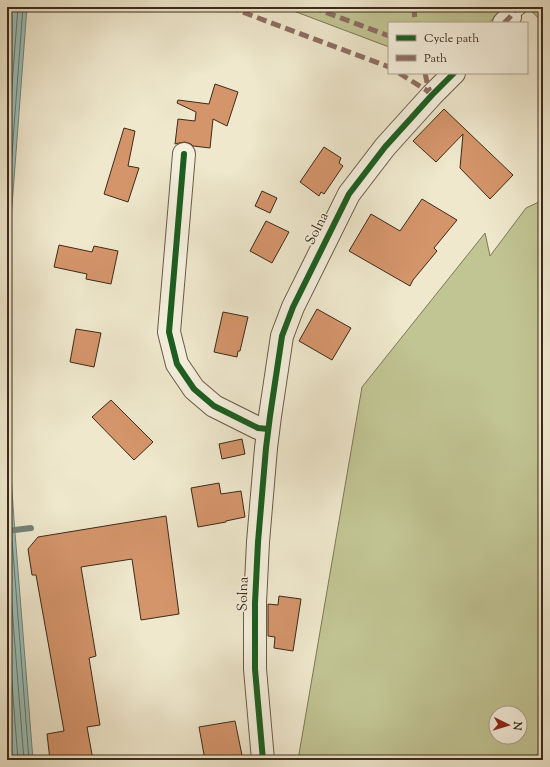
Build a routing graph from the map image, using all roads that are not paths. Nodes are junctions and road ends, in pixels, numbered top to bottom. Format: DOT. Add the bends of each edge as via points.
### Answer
graph roads {
  1 [pos="453,74"];
  2 [pos="184,154"];
  3 [pos="268,429"];
  4 [pos="263,760"];
  1 -- 3 [label="street, Solna" via="385,147 349,194 292,307 282,336"];
  2 -- 3 [label="street" via="169,332 177,364 194,389 214,406 258,428"];
  3 -- 4 [label="street, Solna" via="255,603 255,669"];
}
